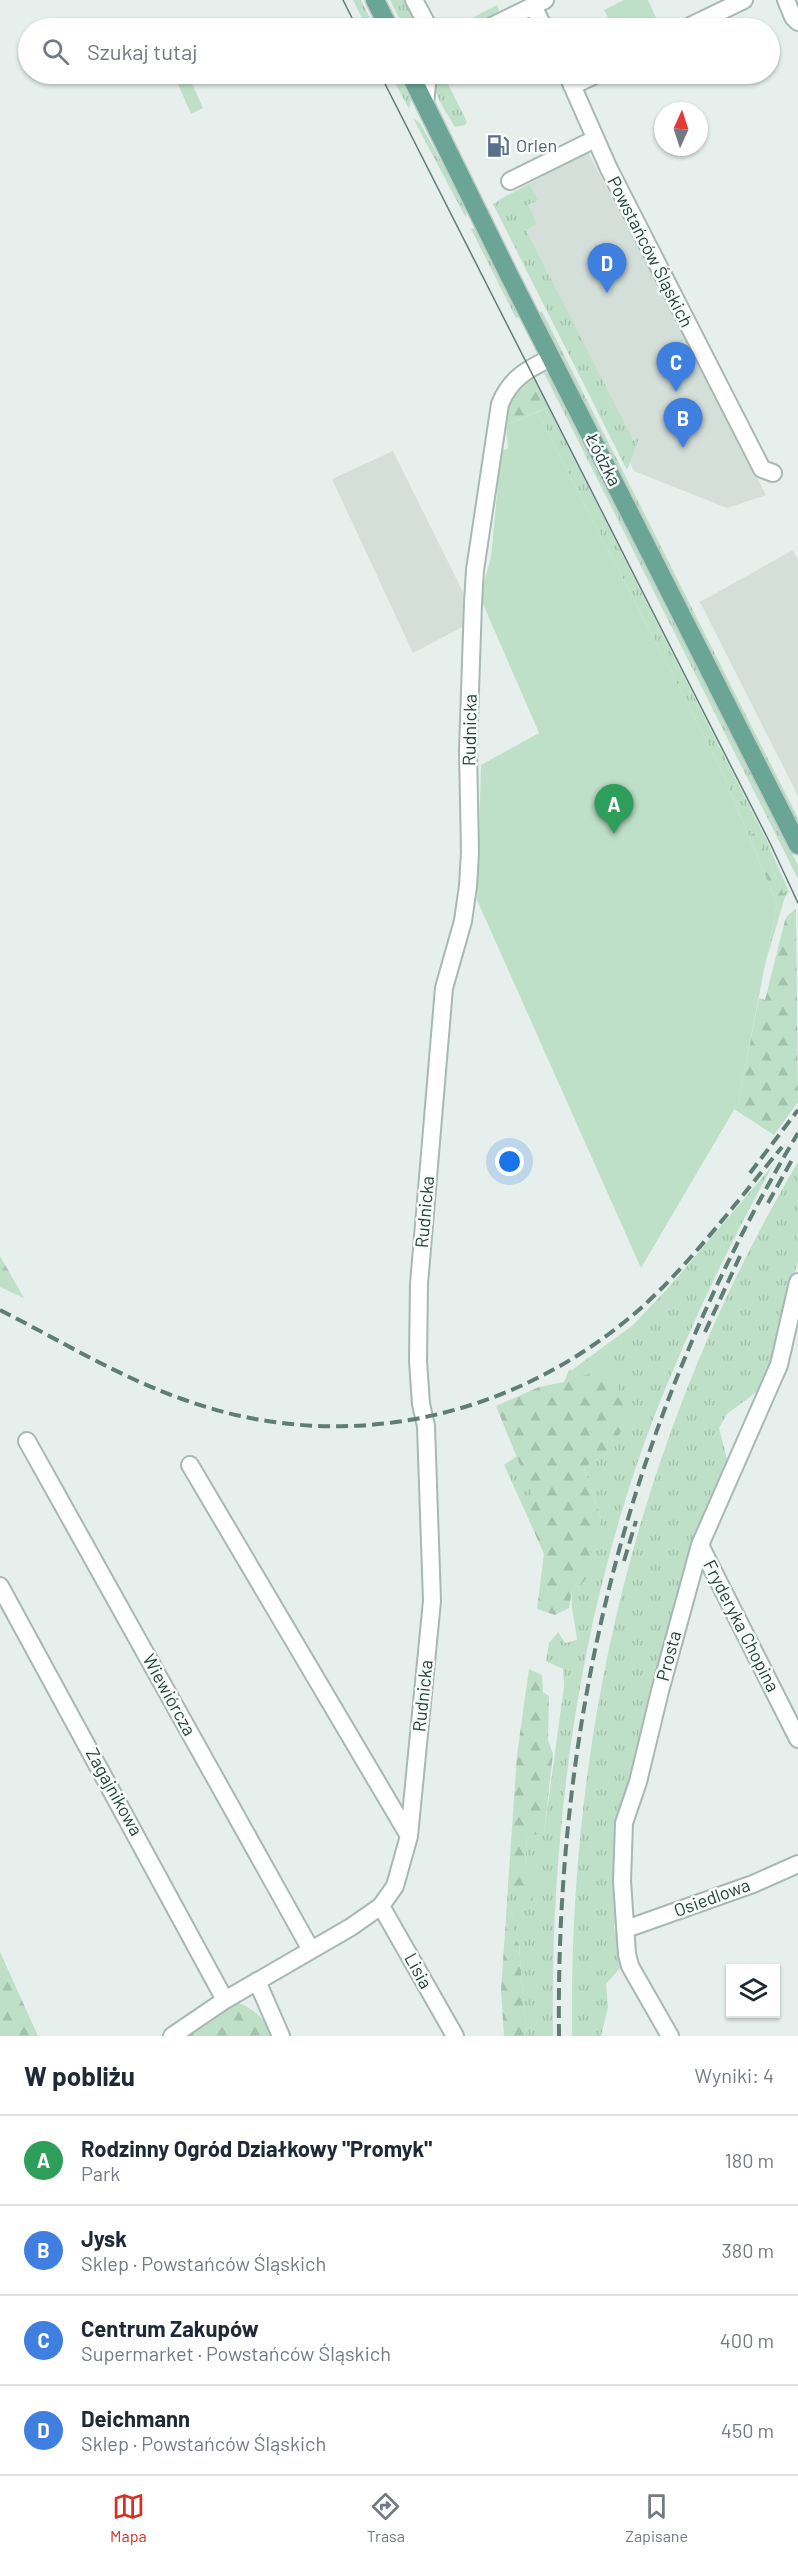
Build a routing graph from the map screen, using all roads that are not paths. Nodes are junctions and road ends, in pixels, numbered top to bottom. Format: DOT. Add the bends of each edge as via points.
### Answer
graph roads {
  1 [pos="375,0"];
  2 [pos="414,0"];
  3 [pos="744,0"];
  4 [pos="786,0"];
  5 [pos="539,3"];
  6 [pos="384,18"];
  7 [pos="424,18"];
  8 [pos="508,18"];
  9 [pos="542,18"];
  10 [pos="707,18"];
  11 [pos="798,22"];
  12 [pos="415,84"];
  13 [pos="427,84"];
  14 [pos="572,84"];
  15 [pos="424,104"];
  16 [pos="595,139"];
  17 [pos="510,181"];
  18 [pos="551,358"];
  19 [pos="772,473"];
  20 [pos="798,845"];
  21 [pos="798,1282"];
  22 [pos="795,1313"];
  23 [pos="27,1441"];
  24 [pos="190,1465"];
  25 [pos="700,1545"];
  26 [pos="0,1586"];
  27 [pos="798,1739"];
  28 [pos="409,1836"];
  29 [pos="798,1864"];
  30 [pos="381,1906"];
  31 [pos="626,1929"];
  32 [pos="311,1950"];
  33 [pos="257,1981"];
  34 [pos="225,2000"];
  35 [pos="172,2036"];
  36 [pos="281,2036"];
  37 [pos="455,2036"];
  38 [pos="670,2036"];
  1 -- 6 [label="main road"];
  2 -- 7 [label="street"];
  3 -- 10 [label="street"];
  4 -- 11 [label="street"];
  5 -- 8 [label="street"];
  5 -- 9 [label="street"];
  12 -- 15 [label="main road, Łódzka"];
  13 -- 15 [label="street"];
  14 -- 16 [label="street, Powstańców Śląskich"];
  15 -- 18 [label="main road, Łódzka"];
  16 -- 17 [label="street"];
  16 -- 19 [label="street, Powstańców Śląskich" via="762,469"];
  18 -- 20 [label="main road, Łódzka"];
  18 -- 28 [label="street, Rudnicka" via="517,377 500,404 476,570 468,750 468,886 463,921 444,988 419,1284 418,1361 426,1426 433,1578"];
  21 -- 22 [label="street, Prosta"];
  22 -- 25 [label="street, Prosta" via="779,1365"];
  23 -- 32 [label="street, Wiewiórcza"];
  24 -- 28 [label="street"];
  25 -- 27 [label="street, Fryderyka Chopina"];
  25 -- 31 [label="street, Prosta" via="624,1823"];
  26 -- 34 [label="street, Zagajnikowa"];
  28 -- 30 [label="street, Rudnicka" via="399,1878"];
  29 -- 31 [label="street, Osiedlowa"];
  30 -- 32 [label="street, Rudnicka"];
  30 -- 37 [label="street, Lisia"];
  31 -- 38 [label="street, Prosta" via="630,1966"];
  32 -- 33 [label="street, Rudnicka"];
  33 -- 34 [label="street, Rudnicka"];
  33 -- 36 [label="street"];
  34 -- 35 [label="street, Rudnicka"];
}
